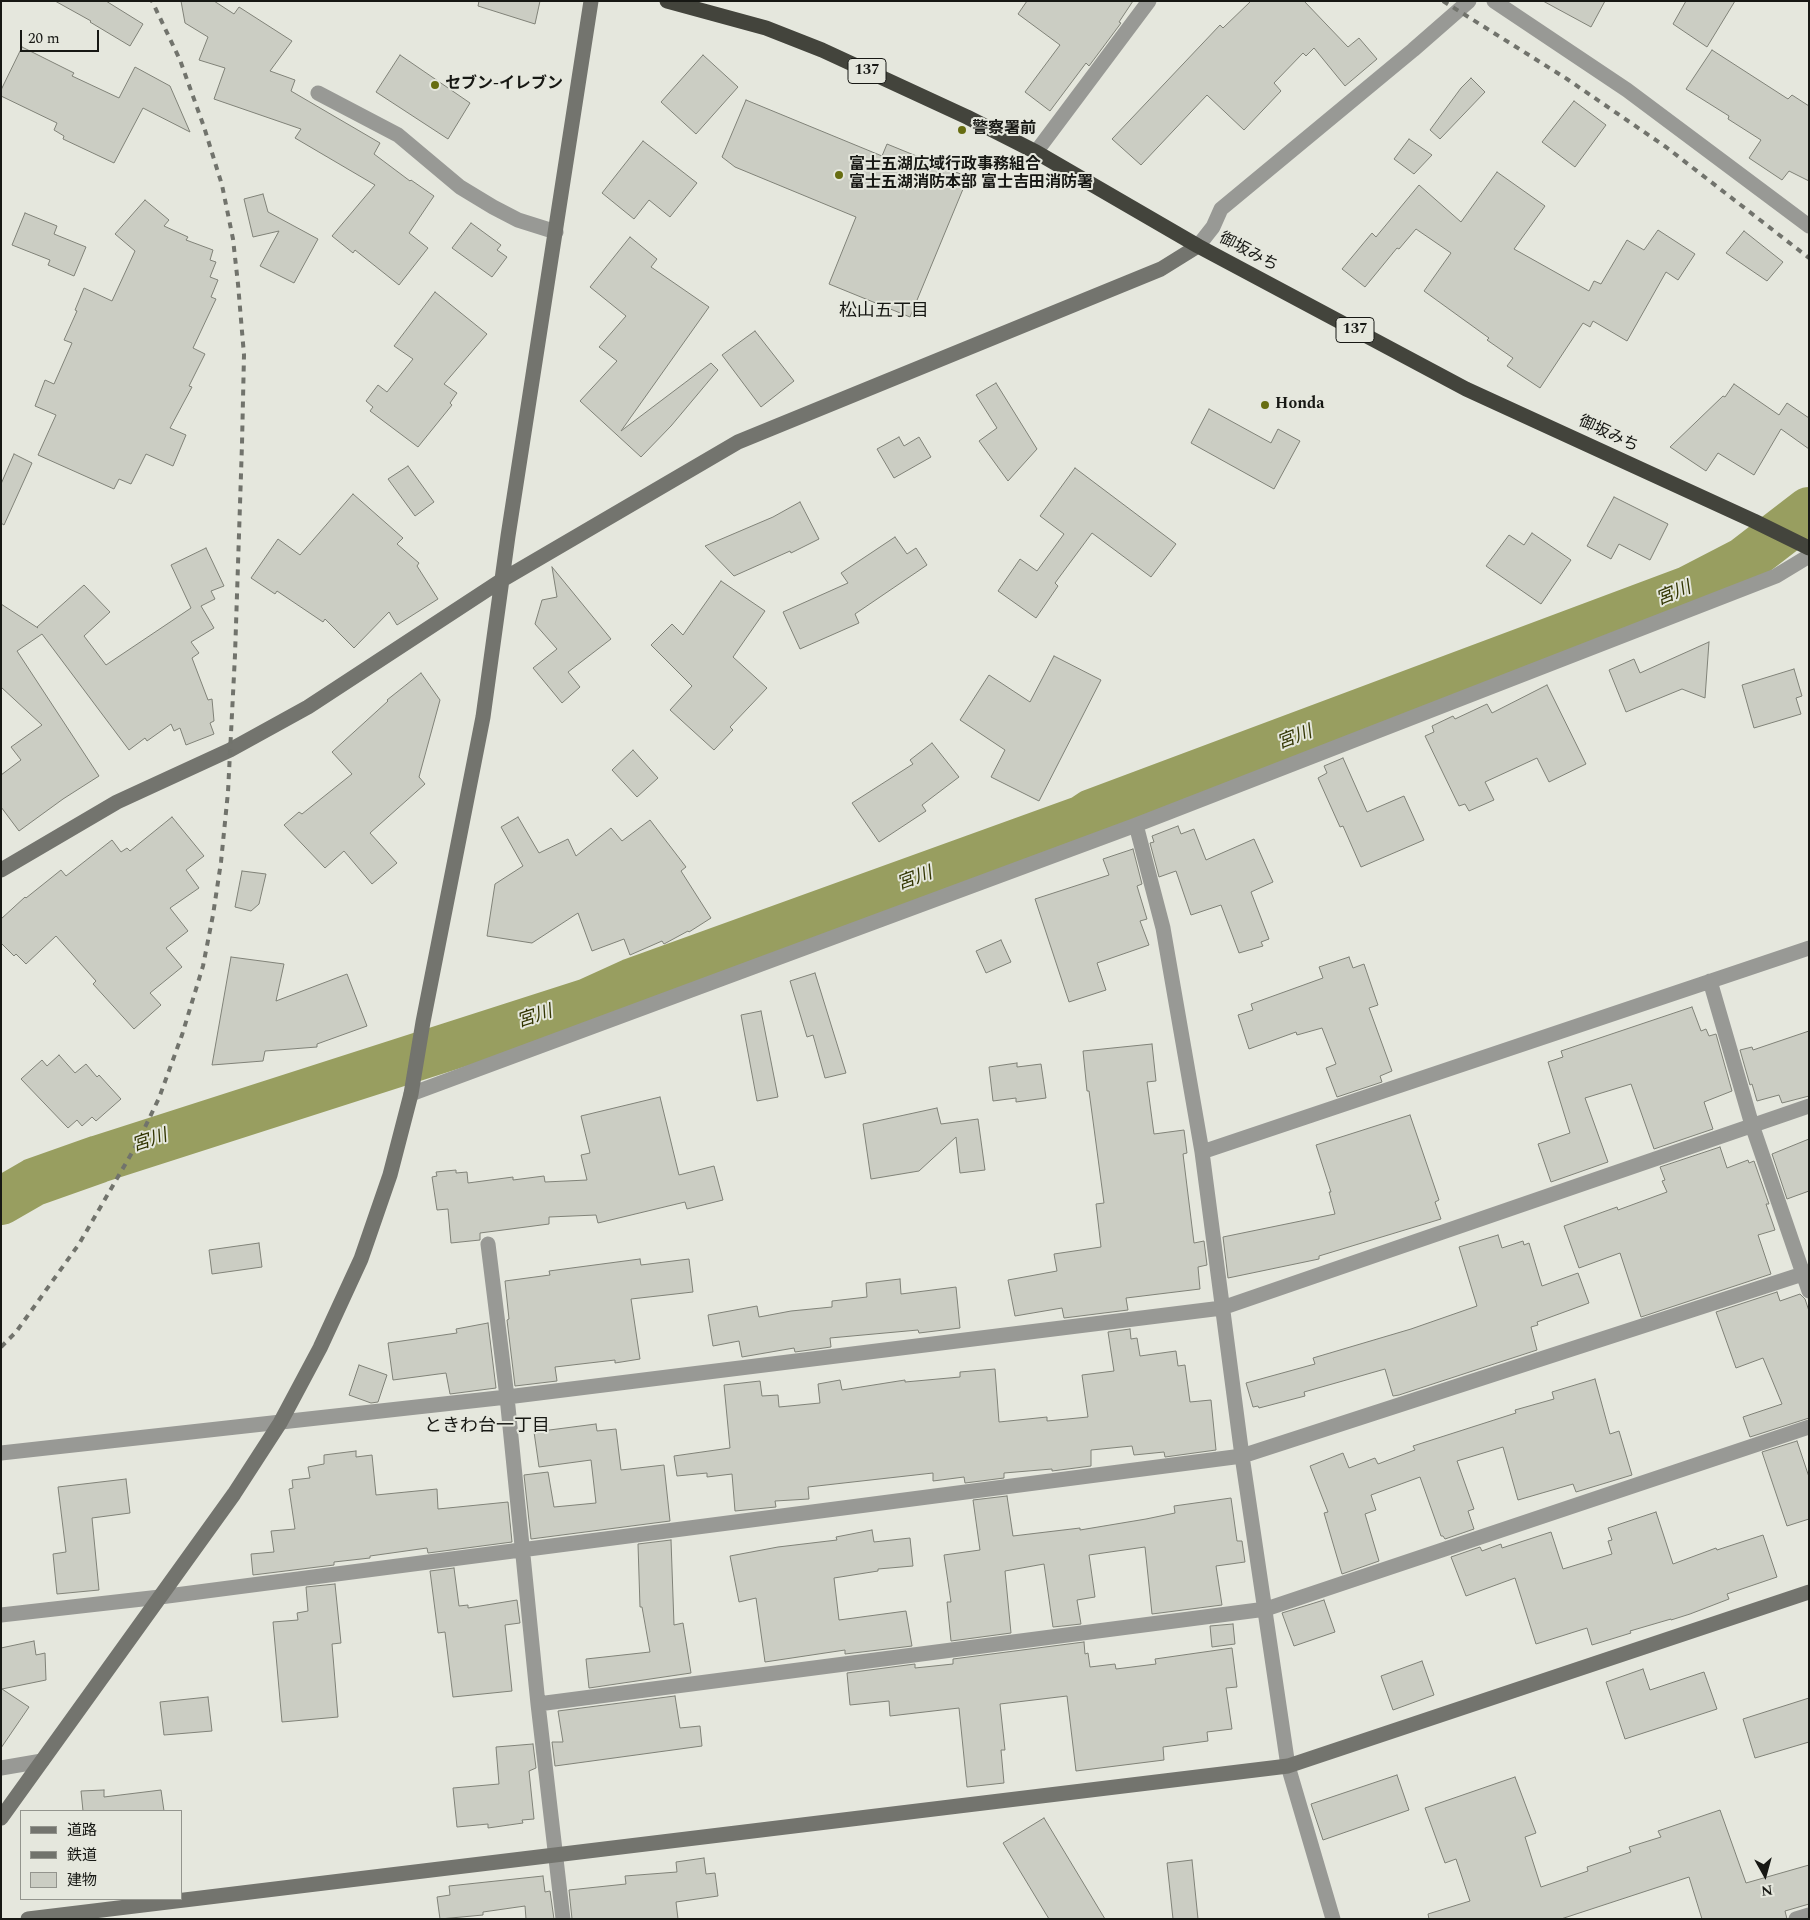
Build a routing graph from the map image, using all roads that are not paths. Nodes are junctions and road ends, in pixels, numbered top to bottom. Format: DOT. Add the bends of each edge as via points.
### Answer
graph roads {
  1 [pos="591,1"];
  2 [pos="1149,1"];
  3 [pos="1469,1"];
  4 [pos="1494,1"];
  5 [pos="675,2"];
  6 [pos="318,93"];
  7 [pos="1036,152"];
  8 [pos="1809,226"];
  9 [pos="556,232"];
  10 [pos="1198,246"];
  11 [pos="1809,548"];
  12 [pos="1809,556"];
  13 [pos="502,580"];
  14 [pos="1136,825"];
  15 [pos="1,870"];
  16 [pos="1809,948"];
  17 [pos="1710,981"];
  18 [pos="411,1094"];
  19 [pos="1809,1106"];
  20 [pos="1752,1125"];
  21 [pos="1202,1152"];
  22 [pos="488,1244"];
  23 [pos="1806,1273"];
  24 [pos="1809,1290"];
  25 [pos="1222,1308"];
  26 [pos="507,1397"];
  27 [pos="280,1423"];
  28 [pos="1809,1427"];
  29 [pos="1,1453"];
  30 [pos="1242,1456"];
  31 [pos="523,1550"];
  32 [pos="1809,1592"];
  33 [pos="160,1597"];
  34 [pos="1266,1609"];
  35 [pos="1,1615"];
  36 [pos="538,1704"];
  37 [pos="42,1762"];
  38 [pos="1288,1766"];
  39 [pos="1,1768"];
  40 [pos="1,1818"];
  41 [pos="556,1856"];
  42 [pos="1809,1915"];
  43 [pos="28,1919"];
  44 [pos="563,1919"];
  45 [pos="1333,1919"];
  46 [pos="1796,1919"];
  1 -- 9 [label="street"];
  2 -- 7 [label="street"];
  3 -- 10 [label="street" via="1221,209"];
  4 -- 8 [label="street" via="1627,90"];
  5 -- 7 [label="highway, 御坂みち / 137" via="766,28 803,43"];
  6 -- 9 [label="street" via="398,135 460,187 492,207 518,220"];
  7 -- 10 [label="highway, 御坂みち / 137"];
  9 -- 13 [label="street"];
  10 -- 11 [label="highway, 御坂みち / 137" via="1466,389"];
  10 -- 13 [label="street" via="1161,269 738,442"];
  12 -- 14 [label="street" via="1776,576"];
  13 -- 15 [label="street" via="308,706 230,750 117,802"];
  13 -- 18 [label="street" via="483,717"];
  14 -- 18 [label="street"];
  14 -- 21 [label="street" via="1163,928"];
  16 -- 17 [label="street"];
  17 -- 20 [label="street"];
  17 -- 21 [label="street"];
  18 -- 27 [label="street" via="390,1175 361,1259 320,1348"];
  19 -- 20 [label="street"];
  20 -- 23 [label="street"];
  20 -- 25 [label="street"];
  21 -- 25 [label="street"];
  22 -- 26 [label="street"];
  23 -- 24 [label="street"];
  23 -- 30 [label="street"];
  25 -- 26 [label="street"];
  25 -- 30 [label="street"];
  26 -- 27 [label="street"];
  26 -- 31 [label="street"];
  27 -- 29 [label="street"];
  27 -- 33 [label="street"];
  28 -- 34 [label="street"];
  30 -- 31 [label="street"];
  30 -- 34 [label="street"];
  31 -- 33 [label="street"];
  31 -- 36 [label="street"];
  32 -- 38 [label="street"];
  33 -- 35 [label="street"];
  33 -- 37 [label="street"];
  34 -- 36 [label="street"];
  34 -- 38 [label="street"];
  36 -- 41 [label="street"];
  37 -- 39 [label="street"];
  37 -- 40 [label="street"];
  38 -- 41 [label="street"];
  38 -- 45 [label="street"];
  41 -- 43 [label="street"];
  41 -- 44 [label="street"];
  42 -- 46 [label="street"];
}
